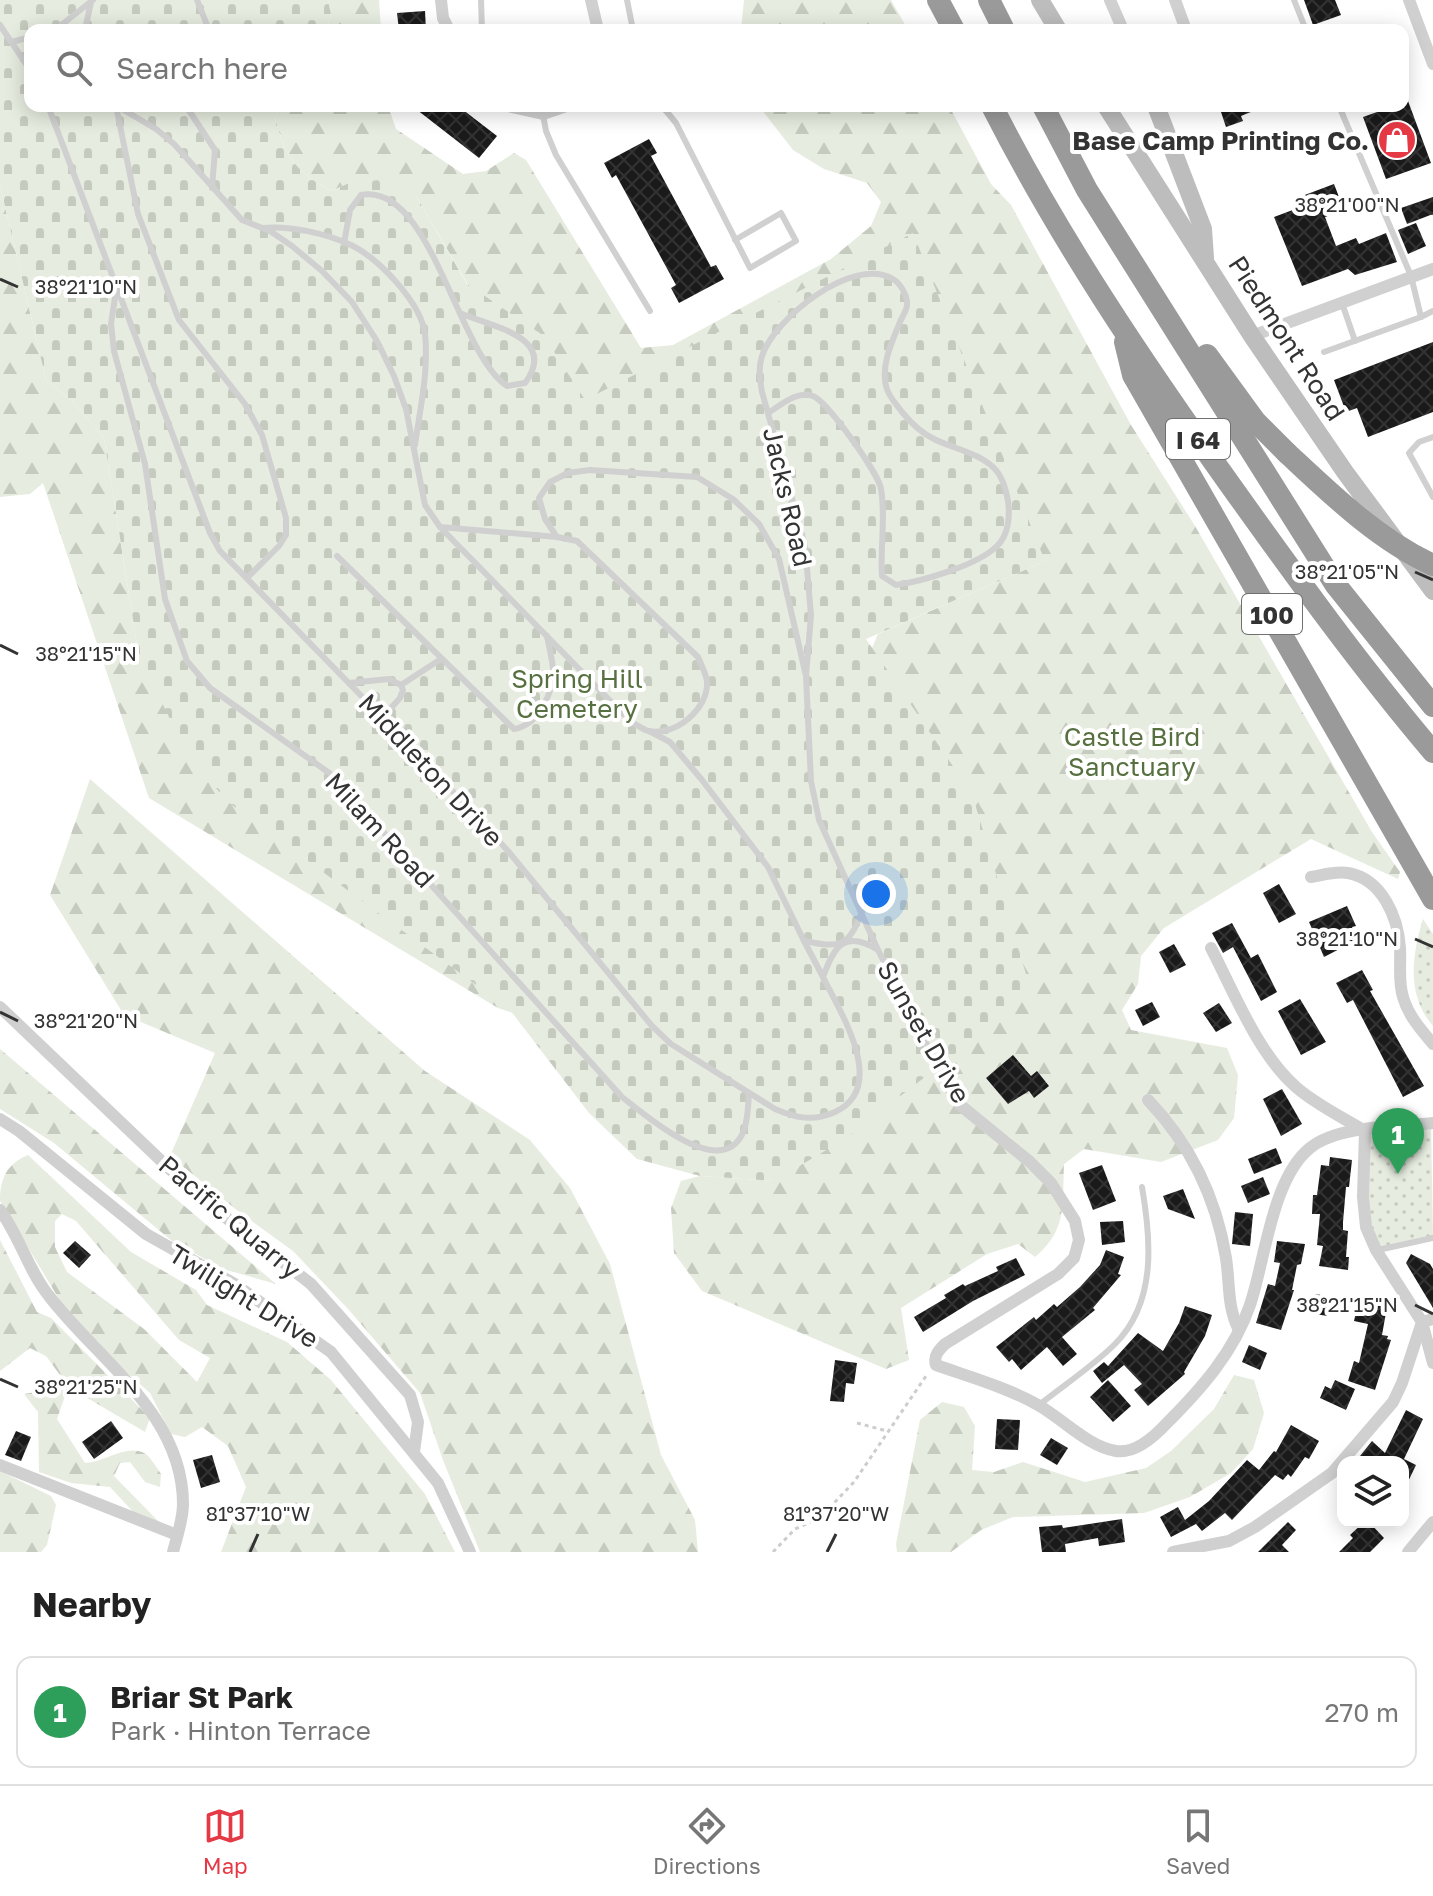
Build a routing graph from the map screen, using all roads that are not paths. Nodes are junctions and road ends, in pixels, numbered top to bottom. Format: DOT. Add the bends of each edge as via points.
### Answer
graph roads {
  1 [pos="197,0"];
  2 [pos="441,0"];
  3 [pos="481,0"];
  4 [pos="591,0"];
  5 [pos="627,0"];
  6 [pos="938,0"];
  7 [pos="989,0"];
  8 [pos="1040,0"];
  9 [pos="1110,0"];
  10 [pos="1175,0"];
  11 [pos="1294,0"];
  12 [pos="1409,0"];
  13 [pos="92,1"];
  14 [pos="63,24"];
  15 [pos="86,24"];
  16 [pos="207,24"];
  17 [pos="446,24"];
  18 [pos="482,24"];
  19 [pos="597,24"];
  20 [pos="632,24"];
  21 [pos="951,24"];
  22 [pos="1001,24"];
  23 [pos="1054,24"];
  24 [pos="1120,24"];
  25 [pos="1184,24"];
  26 [pos="1304,24"];
  27 [pos="0,25"];
  28 [pos="24,39"];
  29 [pos="12,42"];
  30 [pos="24,61"];
  31 [pos="1433,64"];
  32 [pos="50,112"];
  33 [pos="117,112"];
  34 [pos="126,112"];
  35 [pos="190,112"];
  36 [pos="535,112"];
  37 [pos="549,112"];
  38 [pos="667,112"];
  39 [pos="995,112"];
  40 [pos="1046,112"];
  41 [pos="1110,112"];
  42 [pos="1158,112"];
  43 [pos="1342,112"];
  44 [pos="543,114"];
  45 [pos="212,188"];
  46 [pos="1087,190"];
  47 [pos="262,228"];
  48 [pos="735,240"];
  49 [pos="344,243"];
  50 [pos="1205,261"];
  51 [pos="1433,269"];
  52 [pos="1411,276"];
  53 [pos="117,287"];
  54 [pos="1342,303"];
  55 [pos="650,311"];
  56 [pos="1433,311"];
  57 [pos="460,313"];
  58 [pos="1421,317"];
  59 [pos="1121,326"];
  60 [pos="1252,336"];
  61 [pos="1355,341"];
  62 [pos="1324,352"];
  63 [pos="768,413"];
  64 [pos="1433,437"];
  65 [pos="414,452"];
  66 [pos="1433,497"];
  67 [pos="440,527"];
  68 [pos="557,537"];
  69 [pos="337,556"];
  70 [pos="1433,565"];
  71 [pos="247,578"];
  72 [pos="1433,591"];
  73 [pos="547,636"];
  74 [pos="441,659"];
  75 [pos="806,676"];
  76 [pos="349,683"];
  77 [pos="401,685"];
  78 [pos="1433,706"];
  79 [pos="382,718"];
  80 [pos="649,731"];
  81 [pos="1433,752"];
  82 [pos="1311,877"];
  83 [pos="1433,899"];
  84 [pos="862,912"];
  85 [pos="804,941"];
  86 [pos="844,942"];
  87 [pos="1211,948"];
  88 [pos="878,950"];
  89 [pos="823,977"];
  90 [pos="0,1007"];
  91 [pos="1433,1044"];
  92 [pos="939,1068"];
  93 [pos="749,1094"];
  94 [pos="1148,1100"];
  95 [pos="0,1119"];
  96 [pos="1433,1123"];
  97 [pos="1365,1131"];
  98 [pos="1142,1187"];
  99 [pos="0,1210"];
  100 [pos="1433,1238"];
  101 [pos="1376,1250"];
  102 [pos="1428,1320"];
  103 [pos="1239,1330"];
  104 [pos="1433,1363"];
  105 [pos="1039,1405"];
  106 [pos="414,1452"];
  107 [pos="0,1465"];
  108 [pos="1433,1522"];
  109 [pos="177,1535"];
  110 [pos="173,1552"];
  111 [pos="470,1552"];
  112 [pos="1173,1552"];
  113 [pos="1408,1552"];
  1 -- 16 [label="lane"];
  2 -- 17 [label="street"];
  3 -- 18 [label="lane"];
  4 -- 19 [label="street"];
  5 -- 20 [label="lane"];
  6 -- 21 [label="highway"];
  7 -- 22 [label="highway"];
  8 -- 23 [label="street"];
  9 -- 24 [label="street"];
  10 -- 25 [label="street"];
  11 -- 26 [label="lane"];
  12 -- 31 [label="street"];
  13 -- 14 [label="lane"];
  13 -- 15 [label="lane"];
  27 -- 29 [label="lane"];
  28 -- 29 [label="lane"];
  29 -- 30 [label="lane"];
  32 -- 53 [label="lane, Middleton Drive"];
  33 -- 71 [label="lane" via="138,214 179,320 245,404 262,435 286,518 286,535 279,546"];
  34 -- 45 [label="lane, Middleton Drive" via="174,144"];
  35 -- 45 [label="lane" via="215,150"];
  36 -- 44 [label="street"];
  37 -- 44 [label="street"];
  38 -- 48 [label="lane"];
  39 -- 59 [label="highway, I 64" via="1031,181"];
  40 -- 46 [label="highway, I 64"];
  41 -- 50 [label="street, Piedmont Road"];
  42 -- 50 [label="street" via="1203,229"];
  43 -- 52 [label="lane"];
  44 -- 55 [label="lane" via="556,155"];
  45 -- 47 [label="lane, Middleton Drive" via="242,220"];
  46 -- 70 [label="highway, bridge" via="1255,421 1329,492 1387,538"];
  46 -- 78 [label="highway, I 64" via="1335,584"];
  47 -- 49 [label="lane"];
  47 -- 65 [label="lane, Middleton Drive" via="292,246 352,302 394,376"];
  48 -- 48 [label="lane" via="750,268 796,241 781,213"];
  49 -- 57 [label="lane" via="350,210 361,195 384,196 398,204 413,219"];
  49 -- 65 [label="lane" via="376,262 402,289 425,333"];
  50 -- 60 [label="street, Piedmont Road"];
  51 -- 52 [label="street"];
  52 -- 54 [label="street"];
  52 -- 58 [label="lane"];
  53 -- 71 [label="lane, Middleton Drive" via="210,533"];
  53 -- 93 [label="lane, Milam Road" via="111,324 114,351 145,464 165,599 187,661 210,688 332,775 622,1097 657,1125 702,1149 721,1152 743,1133"];
  54 -- 60 [label="street"];
  54 -- 61 [label="lane"];
  56 -- 58 [label="lane"];
  57 -- 57 [label="lane" via="495,378 507,386 525,383 536,365 531,347 508,331"];
  58 -- 61 [label="lane"];
  59 -- 81 [label="highway, I 64" via="1316,605"];
  59 -- 83 [label="highway, 100" via="1133,375"];
  60 -- 72 [label="street, Piedmont Road"];
  61 -- 62 [label="lane"];
  63 -- 63 [label="lane, Jacks Road" via="790,399 815,396 874,470 881,487 881,563 886,581 911,583 977,559 1004,537 1010,514 998,471 913,425 886,386 888,353 907,305 894,279 874,273 847,279 816,294 789,316 761,356 759,376"];
  63 -- 75 [label="lane, Jacks Road" via="805,545 811,615"];
  64 -- 66 [label="lane" via="1409,453"];
  65 -- 67 [label="lane, Middleton Drive" via="425,505"];
  67 -- 68 [label="lane"];
  67 -- 73 [label="lane, Middleton Drive"];
  68 -- 75 [label="lane, Sunset Drive" via="539,498 550,482 568,473 697,477 733,499 759,524 779,559"];
  68 -- 80 [label="lane" via="577,541 698,657 707,681 703,705 686,722"];
  69 -- 74 [label="lane"];
  71 -- 76 [label="lane, Middleton Drive"];
  73 -- 74 [label="lane" via="551,688 532,721 514,729"];
  73 -- 80 [label="lane, Middleton Drive" via="631,722"];
  74 -- 77 [label="lane"];
  75 -- 84 [label="lane, Sunset Drive" via="815,805"];
  76 -- 77 [label="lane" via="389,679"];
  76 -- 79 [label="lane, Middleton Drive"];
  77 -- 79 [label="lane" via="400,698"];
  79 -- 93 [label="lane, Middleton Drive" via="508,851 652,1026"];
  80 -- 85 [label="lane, Middleton Drive" via="670,742 768,867"];
  82 -- 91 [label="street" via="1351,874 1382,893 1398,928 1403,1000"];
  84 -- 86 [label="lane"];
  84 -- 88 [label="lane, Sunset Drive"];
  85 -- 86 [label="lane" via="831,946"];
  85 -- 89 [label="lane, Middleton Drive"];
  86 -- 88 [label="lane"];
  86 -- 89 [label="lane"];
  87 -- 97 [label="street" via="1280,1070 1296,1088"];
  88 -- 92 [label="lane, Sunset Drive"];
  89 -- 93 [label="lane, Middleton Drive" via="859,1054 855,1094 843,1108 809,1119"];
  90 -- 106 [label="street, Pacific Quarry" via="197,1195 311,1284 410,1395 418,1422"];
  92 -- 105 [label="street, Sunset Drive" via="960,1105 1051,1183 1075,1221 1079,1240 1074,1258 1058,1274 945,1344 934,1361"];
  94 -- 103 [label="street" via="1170,1122 1191,1156 1220,1221 1229,1305"];
  95 -- 106 [label="street, Twilight Drive" via="146,1234 233,1283 331,1352"];
  96 -- 97 [label="street"];
  97 -- 101 [label="street" via="1363,1213"];
  97 -- 103 [label="street" via="1320,1141 1294,1167 1274,1209"];
  98 -- 105 [label="lane" via="1148,1265 1140,1306 1115,1344"];
  99 -- 109 [label="street" via="43,1289 160,1425 181,1481 184,1506"];
  100 -- 101 [label="lane"];
  101 -- 102 [label="street"];
  102 -- 104 [label="street"];
  102 -- 112 [label="street" via="1393,1402 1332,1473 1229,1541"];
  103 -- 105 [label="street" via="1201,1388 1163,1428 1129,1451 1099,1445"];
  106 -- 111 [label="street, Twilight Drive" via="438,1483"];
  107 -- 109 [label="street"];
  108 -- 113 [label="street"];
  109 -- 110 [label="street"];
}
